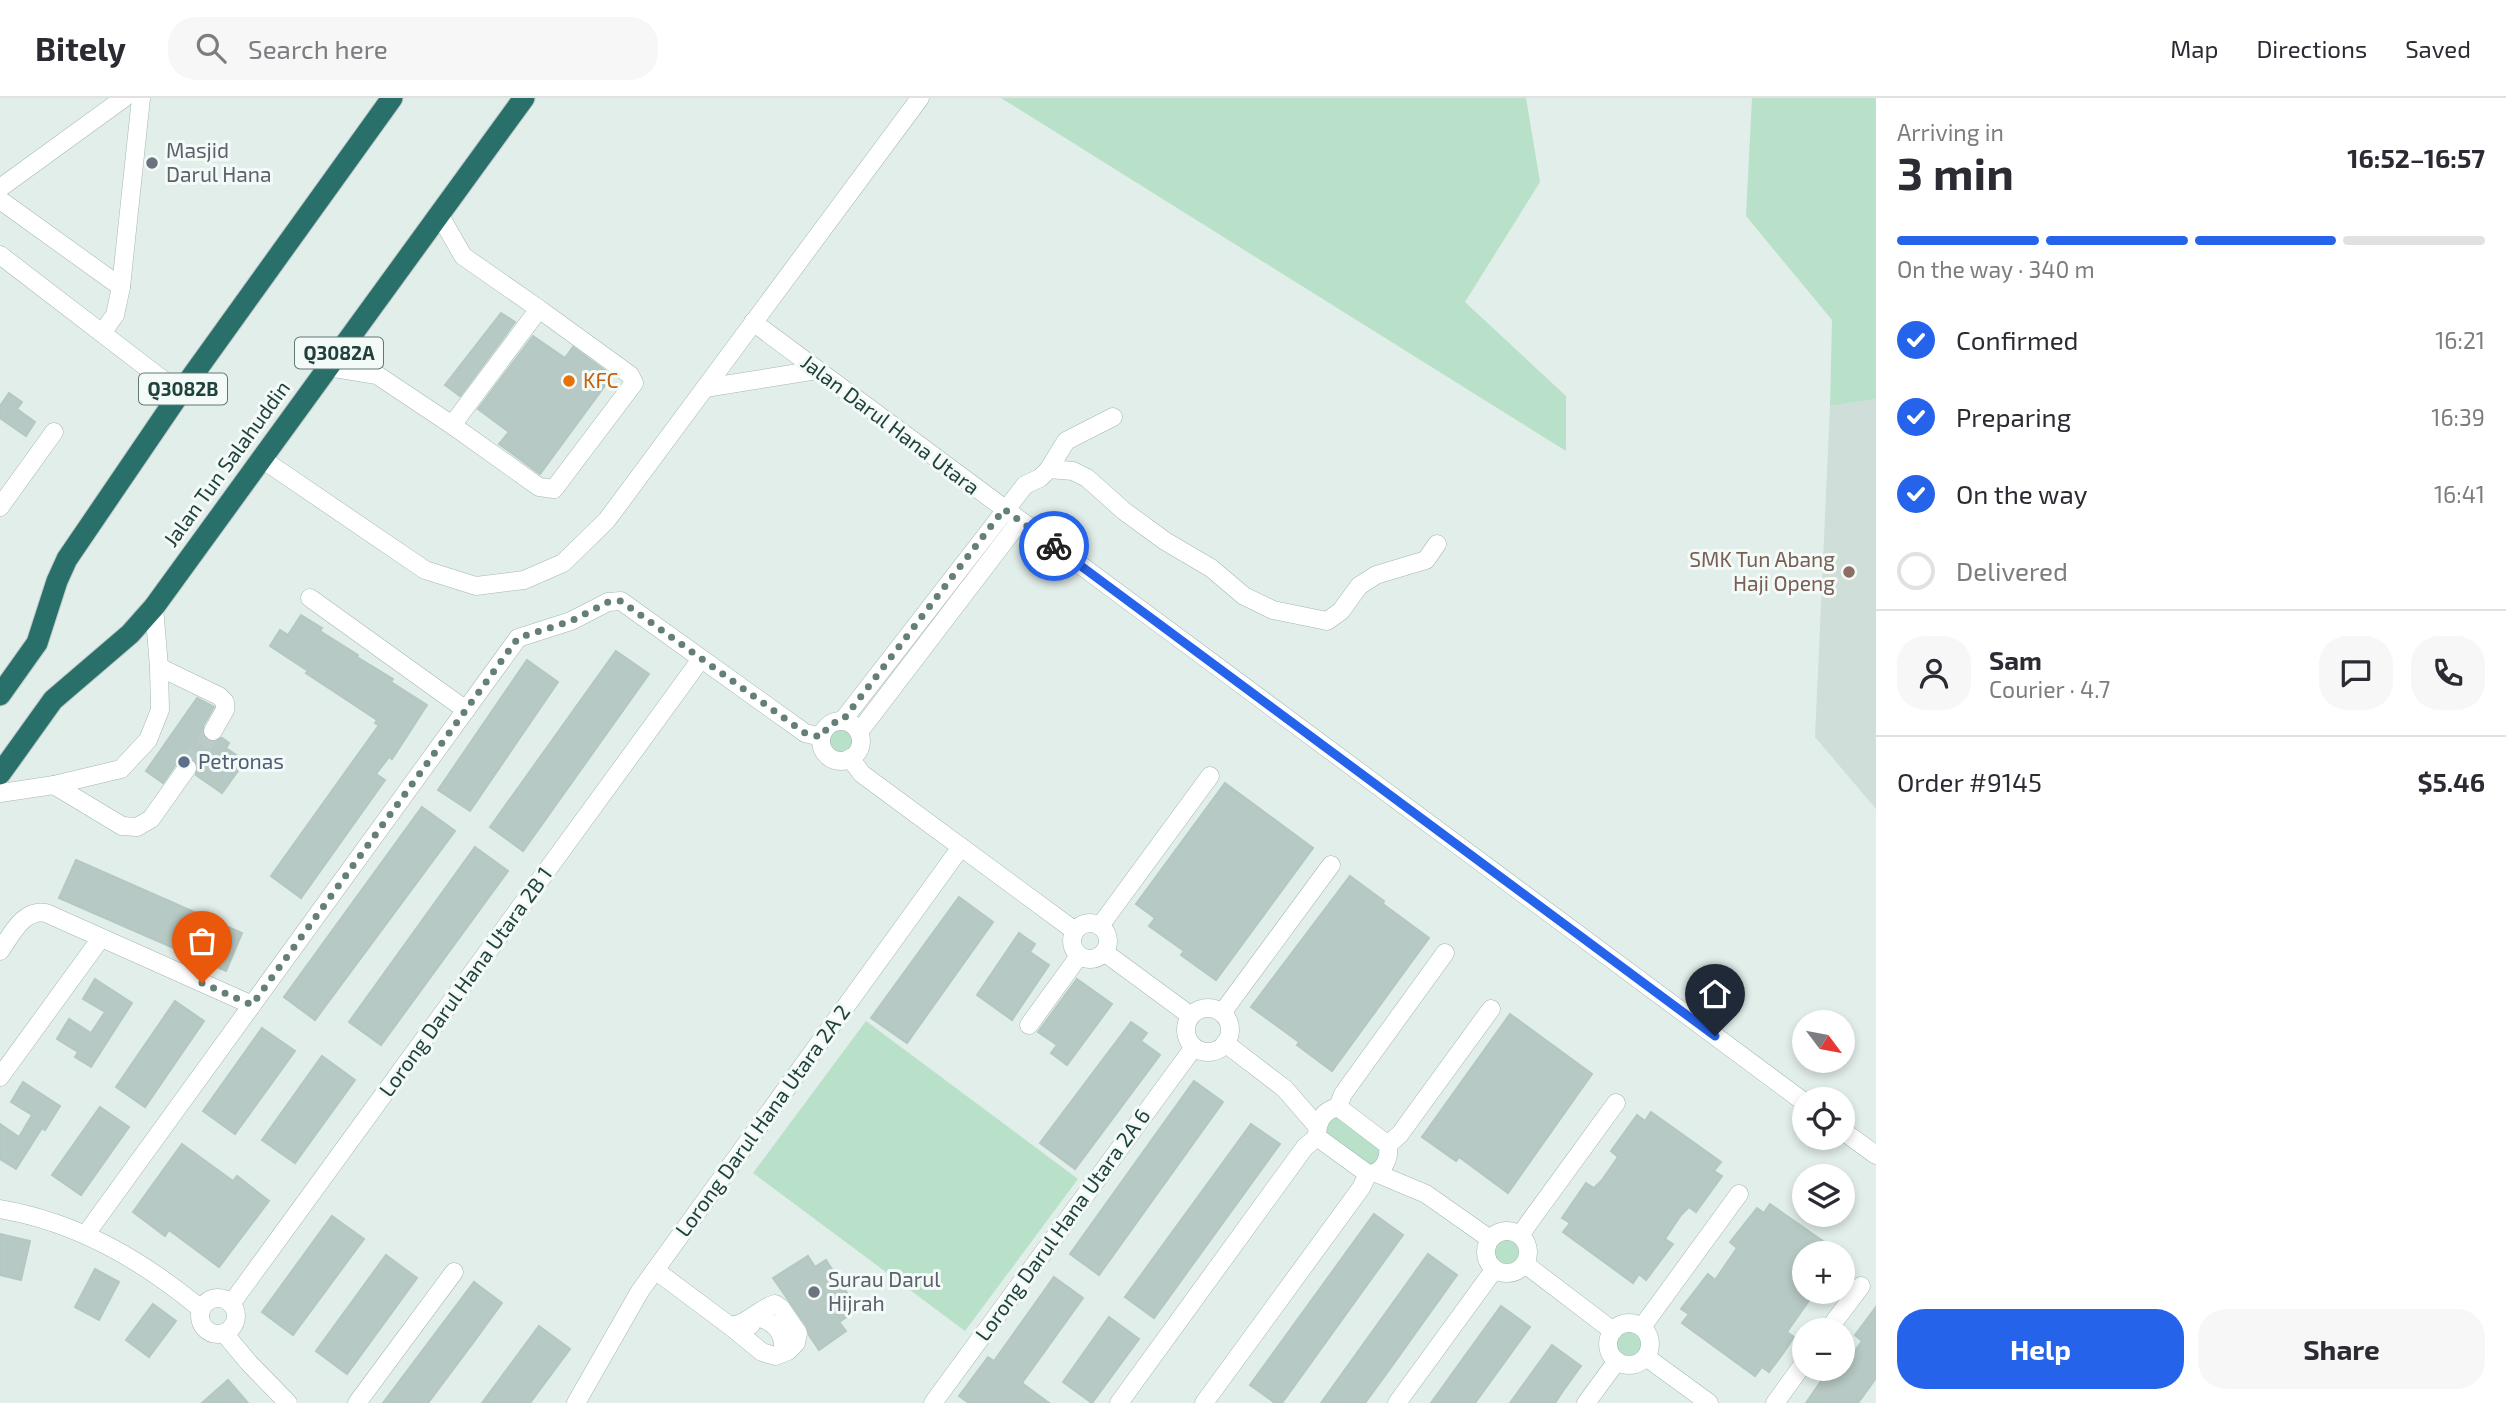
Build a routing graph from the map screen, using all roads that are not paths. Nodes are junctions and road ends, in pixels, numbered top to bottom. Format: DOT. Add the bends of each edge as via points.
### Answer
graph roads {
  1 [pos="124,98"];
  2 [pos="141,98"];
  3 [pos="392,98"];
  4 [pos="524,98"];
  5 [pos="920,98"];
  6 [pos="0,188"];
  7 [pos="0,200"];
  8 [pos="439,214"];
  9 [pos="0,255"];
  10 [pos="121,287"];
  11 [pos="539,309"];
  12 [pos="753,322"];
  13 [pos="102,333"];
  14 [pos="328,367"];
  15 [pos="817,370"];
  16 [pos="705,388"];
  17 [pos="180,393"];
  18 [pos="1113,417"];
  19 [pos="452,425"];
  20 [pos="54,432"];
  21 [pos="262,458"];
  22 [pos="1049,469"];
  23 [pos="0,507"];
  24 [pos="1004,509"];
  25 [pos="1020,521"];
  26 [pos="1437,544"];
  27 [pos="310,598"];
  28 [pos="154,607"];
  29 [pos="701,659"];
  30 [pos="159,667"];
  31 [pos="0,695"];
  32 [pos="466,710"];
  33 [pos="843,720"];
  34 [pos="213,731"];
  35 [pos="859,732"];
  36 [pos="821,737"];
  37 [pos="850,758"];
  38 [pos="187,768"];
  39 [pos="0,774"];
  40 [pos="1210,776"];
  41 [pos="54,785"];
  42 [pos="0,793"];
  43 [pos="961,847"];
  44 [pos="1331,865"];
  45 [pos="1100,926"];
  46 [pos="1075,931"];
  47 [pos="101,938"];
  48 [pos="0,951"];
  49 [pos="1104,952"];
  50 [pos="1445,953"];
  51 [pos="1079,956"];
  52 [pos="252,1005"];
  53 [pos="1491,1009"];
  54 [pos="1222,1013"];
  55 [pos="1191,1016"];
  56 [pos="1029,1025"];
  57 [pos="1225,1043"];
  58 [pos="1194,1047"];
  59 [pos="0,1077"];
  60 [pos="1285,1089"];
  61 [pos="1792,1093"];
  62 [pos="1616,1103"];
  63 [pos="1333,1108"];
  64 [pos="1317,1132"];
  65 [pos="1855,1140"];
  66 [pos="1389,1150"];
  67 [pos="1876,1155"];
  68 [pos="1372,1174"];
  69 [pos="1426,1194"];
  70 [pos="1739,1194"];
  71 [pos="0,1209"];
  72 [pos="86,1234"];
  73 [pos="1520,1235"];
  74 [pos="1490,1239"];
  75 [pos="1525,1264"];
  76 [pos="655,1270"];
  77 [pos="1494,1270"];
  78 [pos="454,1272"];
  79 [pos="1861,1286"];
  80 [pos="231,1304"];
  81 [pos="201,1309"];
  82 [pos="754,1316"];
  83 [pos="1837,1318"];
  84 [pos="730,1326"];
  85 [pos="1642,1327"];
  86 [pos="1614,1331"];
  87 [pos="224,1333"];
  88 [pos="751,1343"];
  89 [pos="1646,1357"];
  90 [pos="1617,1360"];
  91 [pos="1792,1380"];
  92 [pos="288,1403"];
  93 [pos="357,1403"];
  94 [pos="576,1403"];
  95 [pos="933,1403"];
  96 [pos="1119,1403"];
  97 [pos="1204,1403"];
  98 [pos="1397,1403"];
  99 [pos="1586,1403"];
  100 [pos="1709,1403"];
  101 [pos="1775,1403"];
  1 -- 6 [label="street"];
  2 -- 10 [label="street"];
  3 -- 17 [label="highway, Q3082B"];
  4 -- 8 [label="highway, Jalan Tun Salahuddin / Q3082A"];
  5 -- 12 [label="street"];
  7 -- 10 [label="street"];
  8 -- 11 [label="street" via="463,256"];
  8 -- 14 [label="highway, Jalan Tun Salahuddin / Q3082A"];
  9 -- 13 [label="street"];
  10 -- 13 [label="street" via="115,315"];
  11 -- 19 [label="street"];
  11 -- 19 [label="street" via="630,375 634,383 554,489 538,487"];
  12 -- 15 [label="street, Jalan Darul Hana Utara"];
  12 -- 16 [label="street"];
  13 -- 17 [label="street"];
  14 -- 19 [label="street" via="377,375"];
  14 -- 21 [label="highway, Jalan Tun Salahuddin / Q3082A"];
  15 -- 16 [label="street"];
  15 -- 24 [label="street, Jalan Darul Hana Utara"];
  16 -- 21 [label="street" via="607,520 563,563 524,580 475,586 425,570"];
  17 -- 31 [label="highway, Q3082B" via="67,559 37,643"];
  18 -- 22 [label="street" via="1066,440"];
  20 -- 23 [label="street"];
  21 -- 28 [label="highway, Jalan Tun Salahuddin / Q3082A"];
  22 -- 24 [label="street" via="1025,485"];
  22 -- 26 [label="street" via="1073,471 1087,478 1244,596 1273,611 1307,618 1327,621 1341,611 1359,586 1376,575 1426,560"];
  24 -- 25 [label="street, Jalan Darul Hana Utara"];
  24 -- 33 [label="street"];
  25 -- 35 [label="street"];
  25 -- 61 [label="street, Jalan Darul Hana Utara"];
  27 -- 32 [label="street"];
  28 -- 30 [label="street"];
  28 -- 39 [label="highway, Jalan Tun Salahuddin / Q3082A" via="130,634 53,700"];
  29 -- 32 [label="street" via="628,605 608,602 571,621 518,638"];
  29 -- 36 [label="street" via="805,733"];
  29 -- 80 [label="street, Lorong Darul Hana Utara 2B 1"];
  30 -- 34 [label="street" via="225,702"];
  30 -- 41 [label="street" via="160,710 148,740 121,769"];
  32 -- 52 [label="street"];
  33 -- 35 [label="street"];
  33 -- 36 [label="street" via="830,724"];
  35 -- 37 [label="street" via="858,752"];
  36 -- 37 [label="street" via="829,757"];
  37 -- 43 [label="street" via="862,774"];
  38 -- 41 [label="street" via="151,819 137,827 122,826"];
  40 -- 45 [label="street"];
  41 -- 42 [label="street"];
  43 -- 46 [label="street"];
  43 -- 76 [label="street, Lorong Darul Hana Utara 2A 2"];
  44 -- 54 [label="street"];
  45 -- 46 [label="street" via="1085,924"];
  45 -- 49 [label="street" via="1108,940"];
  46 -- 51 [label="street" via="1073,947"];
  47 -- 48 [label="street" via="38,912 20,923"];
  47 -- 52 [label="street"];
  47 -- 59 [label="street"];
  49 -- 51 [label="street" via="1090,960"];
  49 -- 55 [label="street"];
  50 -- 63 [label="street"];
  51 -- 56 [label="street"];
  52 -- 72 [label="street"];
  53 -- 66 [label="street"];
  54 -- 55 [label="street" via="1207,1008"];
  54 -- 57 [label="street" via="1230,1030"];
  55 -- 58 [label="street" via="1186,1032"];
  57 -- 58 [label="street" via="1213,1051"];
  57 -- 60 [label="street"];
  58 -- 95 [label="street, Lorong Darul Hana Utara 2A 6"];
  60 -- 63 [label="street"];
  60 -- 64 [label="street"];
  62 -- 73 [label="street"];
  63 -- 64 [label="street"];
  63 -- 66 [label="street"];
  64 -- 68 [label="street"];
  64 -- 96 [label="street"];
  65 -- 67 [label="street"];
  66 -- 68 [label="street" via="1385,1165"];
  66 -- 69 [label="street"];
  68 -- 69 [label="street"];
  68 -- 97 [label="street"];
  69 -- 74 [label="street"];
  70 -- 85 [label="street"];
  71 -- 72 [label="street"];
  72 -- 81 [label="street" via="144,1266"];
  73 -- 74 [label="street" via="1503,1231"];
  73 -- 75 [label="street" via="1527,1243"];
  74 -- 77 [label="street" via="1485,1251"];
  75 -- 77 [label="street" via="1507,1274"];
  75 -- 86 [label="street"];
  76 -- 84 [label="street"];
  76 -- 94 [label="street, Lorong Darul Hana Utara 2A 2"];
  77 -- 98 [label="street"];
  78 -- 93 [label="street"];
  79 -- 83 [label="street"];
  80 -- 81 [label="street" via="215,1298"];
  80 -- 87 [label="street" via="235,1320"];
  81 -- 87 [label="street" via="203,1327 213,1334"];
  82 -- 84 [label="street" via="742,1325"];
  82 -- 88 [label="street"];
  82 -- 88 [label="street" via="775,1304 798,1333 796,1343 775,1356"];
  84 -- 88 [label="street"];
  85 -- 86 [label="street" via="1625,1324"];
  85 -- 89 [label="street" via="1650,1343"];
  86 -- 90 [label="street" via="1609,1350"];
  87 -- 92 [label="street"];
  89 -- 90 [label="street" via="1629,1365"];
  89 -- 100 [label="street"];
  90 -- 99 [label="street"];
  91 -- 101 [label="street"];
}
